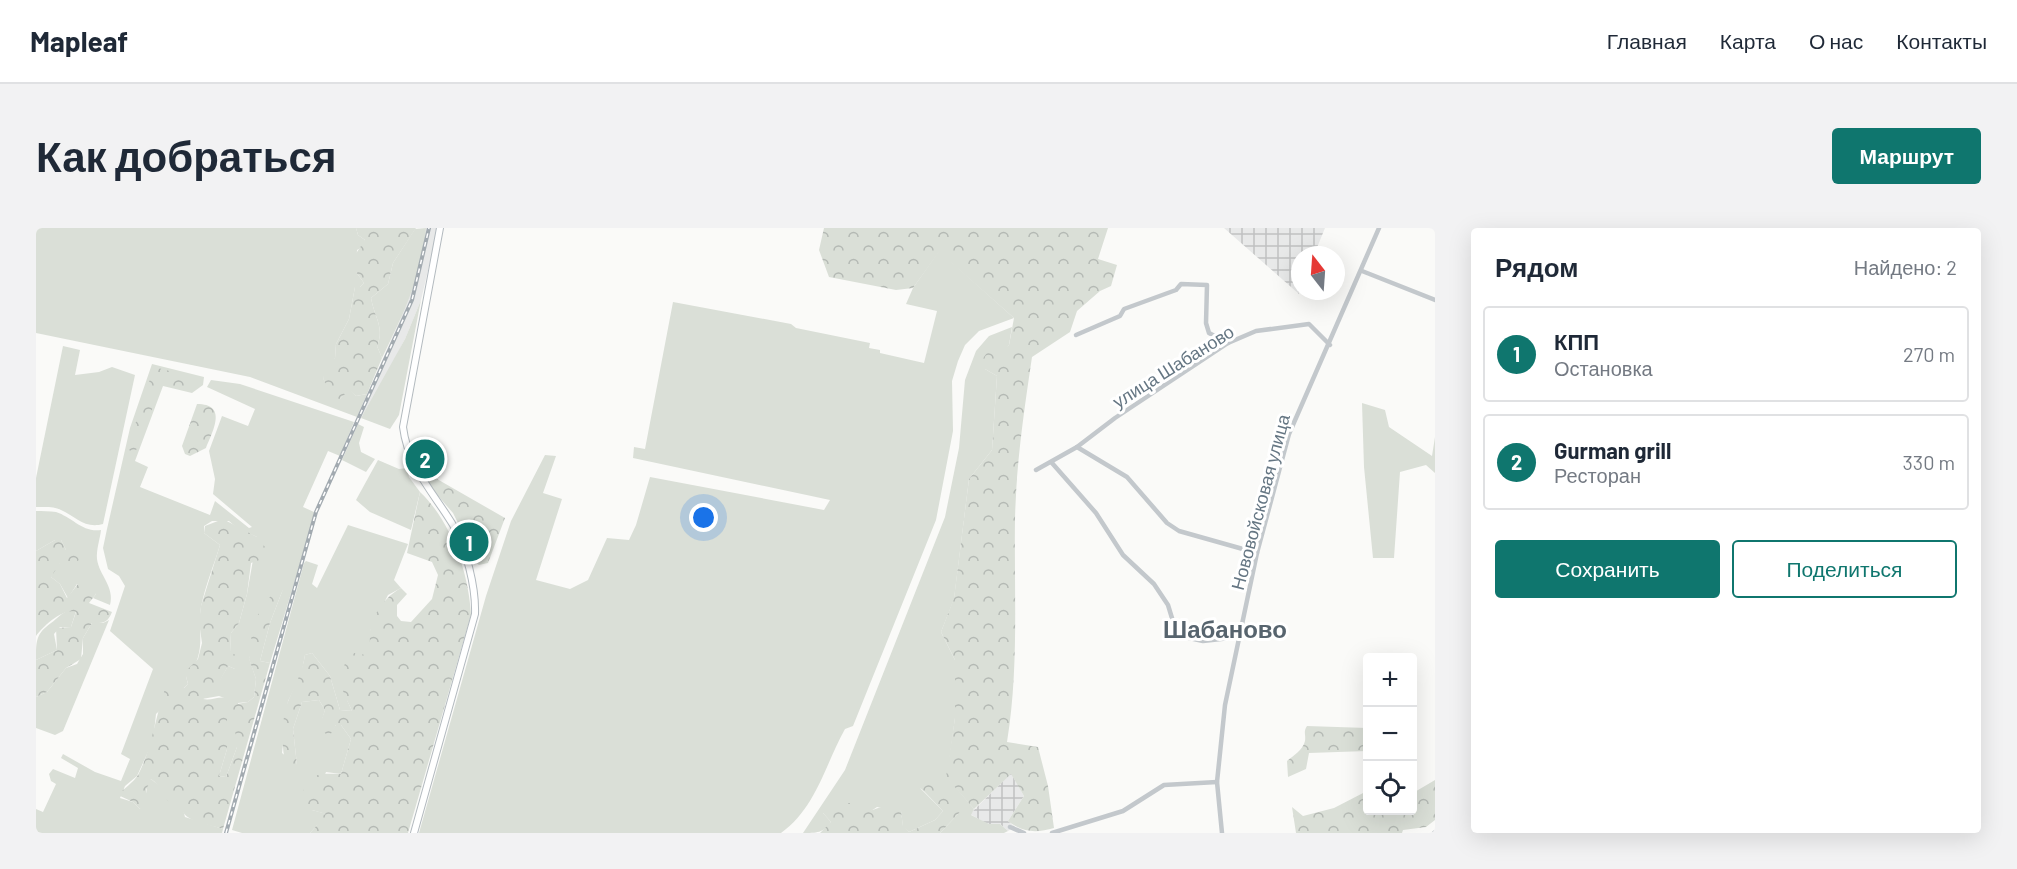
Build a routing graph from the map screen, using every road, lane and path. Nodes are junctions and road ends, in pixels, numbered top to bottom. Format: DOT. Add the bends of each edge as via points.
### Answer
graph roads {
  1 [pos="440,228"];
  2 [pos="1379,228"];
  3 [pos="1362,271"];
  4 [pos="1435,300"];
  5 [pos="1076,335"];
  6 [pos="1228,343"];
  7 [pos="1330,345"];
  8 [pos="1077,447"];
  9 [pos="1052,463"];
  10 [pos="1036,470"];
  11 [pos="1257,553"];
  12 [pos="1239,637"];
  13 [pos="1217,782"];
  14 [pos="1010,827"];
  15 [pos="414,833"];
  16 [pos="1024,833"];
  17 [pos="1052,833"];
  18 [pos="1222,833"];
  1 -- 15 [label="main road" via="403,428 410,459 453,525 474,586 476,614"];
  2 -- 3 [label="street, Нововойсковая улица"];
  3 -- 4 [label="street"];
  3 -- 7 [label="street, Нововойсковая улица"];
  5 -- 6 [label="street" via="1120,316 1124,309 1182,285 1207,285 1209,333"];
  6 -- 7 [label="street, улица Шабаново" via="1256,331 1309,324"];
  6 -- 8 [label="street, улица Шабаново"];
  7 -- 11 [label="street, Нововойсковая улица" via="1289,434"];
  8 -- 9 [label="street, улица Шабаново"];
  8 -- 11 [label="street" via="1127,477 1167,523 1179,531"];
  9 -- 10 [label="street, улица Шабаново"];
  9 -- 12 [label="street" via="1096,513 1123,555 1154,584 1168,605 1175,628 1189,638 1203,641"];
  11 -- 12 [label="street, Нововойсковая улица"];
  12 -- 13 [label="street, Нововойсковая улица" via="1228,688"];
  13 -- 17 [label="street" via="1164,785 1123,811"];
  13 -- 18 [label="street, Нововойсковая улица"];
  14 -- 16 [label="street"];
}
